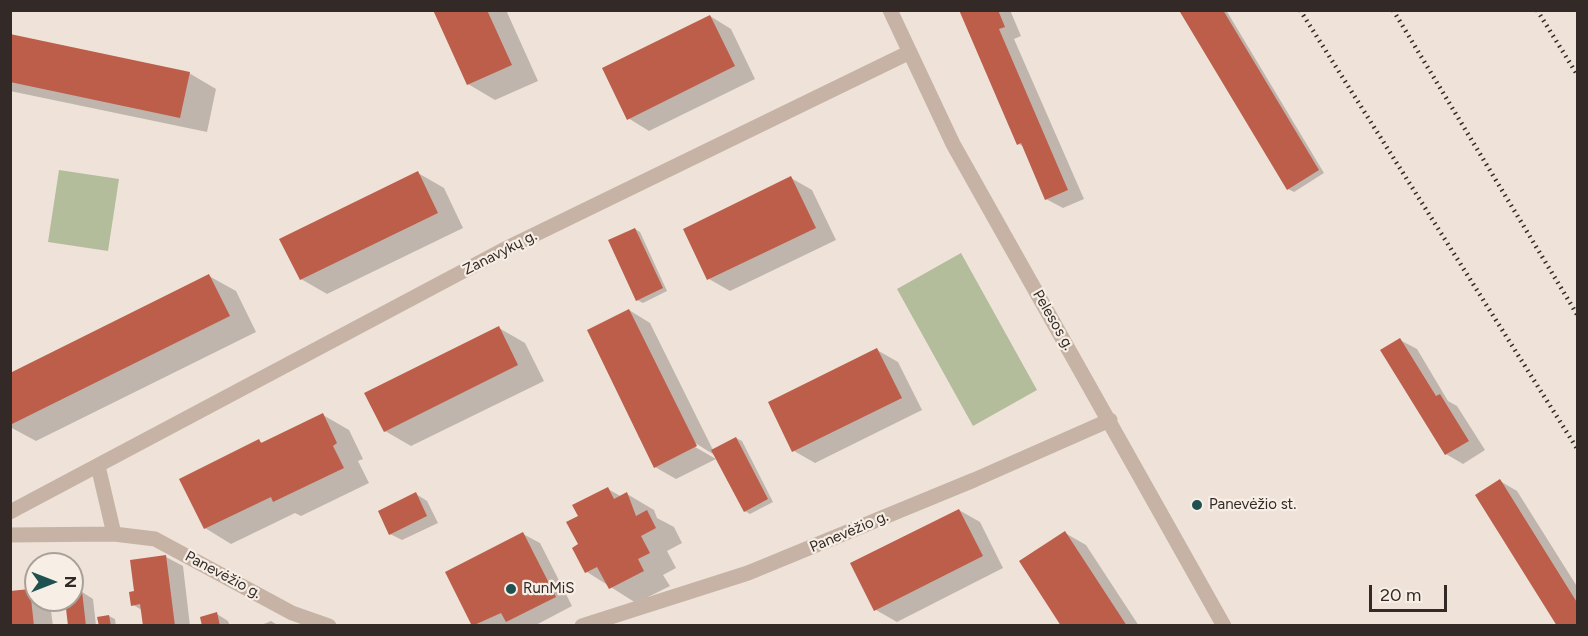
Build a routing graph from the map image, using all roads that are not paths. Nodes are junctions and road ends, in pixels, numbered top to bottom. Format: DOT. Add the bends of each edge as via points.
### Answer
graph roads {
  1 [pos="890,10"];
  2 [pos="908,53"];
  3 [pos="1110,420"];
  4 [pos="98,466"];
  5 [pos="10,512"];
  6 [pos="114,534"];
  7 [pos="10,535"];
  8 [pos="293,619"];
  9 [pos="329,626"];
  10 [pos="582,626"];
  11 [pos="1224,626"];
  1 -- 2 [label="street, Pelesos g."];
  2 -- 3 [label="street, Pelesos g." via="953,144"];
  2 -- 4 [label="street, Zanavykų g." via="503,250"];
  3 -- 10 [label="street, Panevėžio g." via="748,573"];
  3 -- 11 [label="street, Pelesos g."];
  4 -- 5 [label="street"];
  4 -- 6 [label="street"];
  6 -- 7 [label="street, Panevėžio g."];
  6 -- 8 [label="street, Panevėžio g." via="155,539"];
  8 -- 9 [label="street, Panevėžio g."];
}
